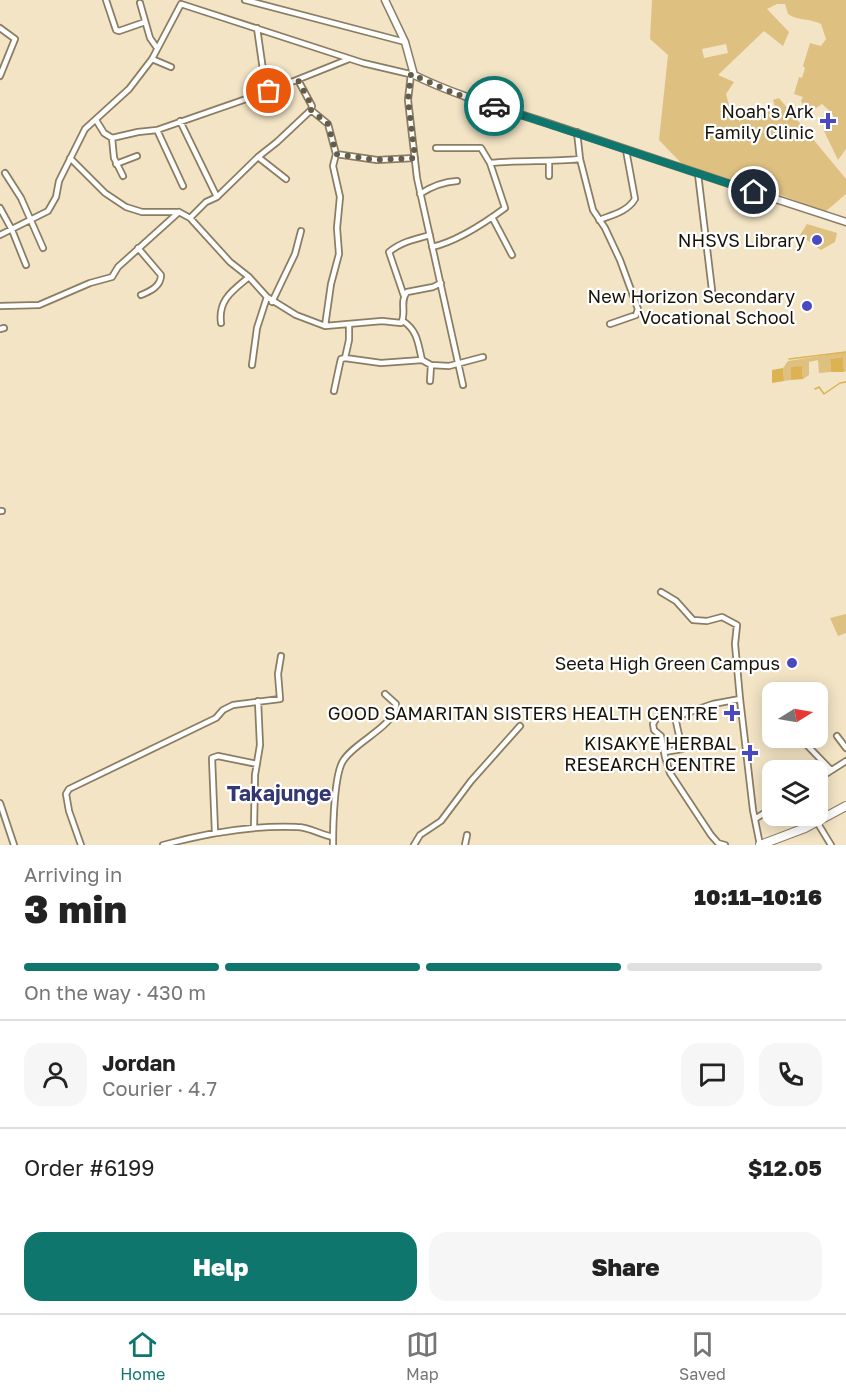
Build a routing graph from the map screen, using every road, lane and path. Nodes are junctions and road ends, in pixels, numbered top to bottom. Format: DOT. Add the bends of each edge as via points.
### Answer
graph roads {
  1 [pos="106,0"];
  2 [pos="245,0"];
  3 [pos="386,0"];
  4 [pos="181,2"];
  5 [pos="140,3"];
  6 [pos="145,22"];
  7 [pos="2,27"];
  8 [pos="257,28"];
  9 [pos="405,42"];
  10 [pos="157,48"];
  11 [pos="152,59"];
  12 [pos="349,59"];
  13 [pos="171,67"];
  14 [pos="412,75"];
  15 [pos="0,76"];
  16 [pos="298,80"];
  17 [pos="269,91"];
  18 [pos="311,110"];
  19 [pos="96,120"];
  20 [pos="180,122"];
  21 [pos="158,130"];
  22 [pos="577,132"];
  23 [pos="112,138"];
  24 [pos="436,148"];
  25 [pos="626,150"];
  26 [pos="336,154"];
  27 [pos="137,156"];
  28 [pos="258,157"];
  29 [pos="70,158"];
  30 [pos="415,158"];
  31 [pos="580,159"];
  32 [pos="549,162"];
  33 [pos="490,163"];
  34 [pos="116,164"];
  35 [pos="5,173"];
  36 [pos="698,174"];
  37 [pos="123,176"];
  38 [pos="549,176"];
  39 [pos="286,178"];
  40 [pos="457,181"];
  41 [pos="183,186"];
  42 [pos="420,194"];
  43 [pos="217,197"];
  44 [pos="0,208"];
  45 [pos="179,212"];
  46 [pos="492,217"];
  47 [pos="190,218"];
  48 [pos="30,220"];
  49 [pos="599,220"];
  50 [pos="846,222"];
  51 [pos="12,230"];
  52 [pos="301,231"];
  53 [pos="0,235"];
  54 [pos="430,235"];
  55 [pos="432,247"];
  56 [pos="43,248"];
  57 [pos="138,248"];
  58 [pos="512,255"];
  59 [pos="26,265"];
  60 [pos="249,278"];
  61 [pos="441,283"];
  62 [pos="712,290"];
  63 [pos="141,295"];
  64 [pos="404,296"];
  65 [pos="267,297"];
  66 [pos="272,302"];
  67 [pos="0,306"];
  68 [pos="403,321"];
  69 [pos="221,323"];
  70 [pos="610,324"];
  71 [pos="325,326"];
  72 [pos="349,326"];
  73 [pos="483,357"];
  74 [pos="345,358"];
  75 [pos="422,360"];
  76 [pos="459,363"];
  77 [pos="252,365"];
  78 [pos="431,365"];
  79 [pos="430,381"];
  80 [pos="463,385"];
  81 [pos="334,391"];
  82 [pos="661,592"];
  83 [pos="281,656"];
  84 [pos="385,694"];
  85 [pos="740,699"];
  86 [pos="258,701"];
  87 [pos="675,717"];
  88 [pos="520,726"];
  89 [pos="837,736"];
  90 [pos="810,748"];
  91 [pos="846,748"];
  92 [pos="664,752"];
  93 [pos="846,761"];
  94 [pos="257,764"];
  95 [pos="831,770"];
  96 [pos="828,772"];
  97 [pos="0,803"];
  98 [pos="846,806"];
  99 [pos="762,814"];
  100 [pos="828,816"];
  101 [pos="755,819"];
  102 [pos="807,826"];
  103 [pos="819,826"];
  104 [pos="254,827"];
  105 [pos="215,832"];
  106 [pos="466,835"];
  107 [pos="333,837"];
  108 [pos="15,845"];
  109 [pos="81,845"];
  110 [pos="163,845"];
  111 [pos="333,845"];
  112 [pos="414,845"];
  113 [pos="465,845"];
  114 [pos="725,845"];
  115 [pos="760,845"];
  116 [pos="831,845"];
  1 -- 6 [label="street" via="116,30"];
  2 -- 9 [label="street"];
  3 -- 9 [label="street"];
  4 -- 8 [label="street"];
  4 -- 10 [label="street"];
  5 -- 6 [label="street"];
  6 -- 10 [label="street"];
  7 -- 15 [label="street" via="15,39"];
  8 -- 12 [label="street"];
  8 -- 17 [label="street"];
  9 -- 14 [label="street"];
  10 -- 11 [label="street"];
  11 -- 13 [label="street"];
  11 -- 19 [label="street"];
  12 -- 14 [label="street"];
  12 -- 16 [label="street"];
  14 -- 22 [label="street" via="456,94"];
  14 -- 30 [label="street" via="408,100"];
  16 -- 17 [label="street"];
  16 -- 18 [label="street"];
  17 -- 20 [label="street"];
  18 -- 26 [label="street" via="328,124"];
  18 -- 28 [label="street"];
  19 -- 23 [label="street" via="104,134"];
  19 -- 29 [label="street" via="85,129"];
  20 -- 21 [label="street"];
  20 -- 43 [label="street"];
  21 -- 23 [label="street"];
  21 -- 41 [label="street"];
  22 -- 25 [label="street"];
  22 -- 31 [label="street"];
  23 -- 34 [label="street"];
  24 -- 33 [label="street" via="481,148"];
  25 -- 36 [label="street"];
  25 -- 49 [label="street" via="635,198 624,210"];
  26 -- 30 [label="street" via="376,160"];
  26 -- 71 [label="street" via="333,166 340,197 339,254"];
  27 -- 34 [label="street"];
  28 -- 39 [label="street"];
  28 -- 43 [label="street"];
  29 -- 45 [label="street" via="105,194 126,207 142,212"];
  29 -- 48 [label="street" via="52,206"];
  30 -- 42 [label="street"];
  31 -- 32 [label="street"];
  31 -- 49 [label="street"];
  32 -- 33 [label="street"];
  32 -- 38 [label="street"];
  33 -- 46 [label="street" via="504,208"];
  34 -- 37 [label="street"];
  35 -- 48 [label="street"];
  36 -- 50 [label="street"];
  36 -- 62 [label="street"];
  40 -- 42 [label="street" via="432,186"];
  42 -- 54 [label="street"];
  43 -- 47 [label="street"];
  44 -- 51 [label="street"];
  45 -- 47 [label="street"];
  45 -- 57 [label="street"];
  46 -- 55 [label="street" via="446,244"];
  46 -- 58 [label="street"];
  47 -- 60 [label="street"];
  48 -- 51 [label="street"];
  48 -- 56 [label="street"];
  49 -- 70 [label="street" via="620,260 638,309 636,315"];
  51 -- 53 [label="street"];
  51 -- 59 [label="street"];
  52 -- 66 [label="street" via="295,254"];
  54 -- 55 [label="street"];
  54 -- 64 [label="street" via="407,241 389,252"];
  55 -- 61 [label="street"];
  57 -- 63 [label="street" via="161,275 157,286"];
  57 -- 67 [label="street" via="112,277 39,305"];
  60 -- 65 [label="street"];
  60 -- 69 [label="street" via="230,292 220,310"];
  61 -- 64 [label="street" via="410,290"];
  61 -- 76 [label="street"];
  64 -- 68 [label="street"];
  65 -- 66 [label="street"];
  65 -- 77 [label="street" via="257,328"];
  66 -- 71 [label="street"];
  68 -- 72 [label="street"];
  68 -- 75 [label="street" via="415,333"];
  71 -- 72 [label="street"];
  72 -- 74 [label="street"];
  73 -- 76 [label="street"];
  74 -- 75 [label="street" via="381,363"];
  74 -- 81 [label="street" via="341,359"];
  75 -- 78 [label="street"];
  76 -- 78 [label="street"];
  76 -- 80 [label="street"];
  78 -- 79 [label="street"];
  82 -- 85 [label="street" via="693,620 722,617 737,625"];
  83 -- 86 [label="street" via="280,699"];
  84 -- 107 [label="street" via="396,704 393,714 349,754 338,770"];
  85 -- 87 [label="street"];
  85 -- 101 [label="street"];
  86 -- 94 [label="street"];
  86 -- 109 [label="street" via="228,707 216,718 69,789 69,811"];
  87 -- 92 [label="street" via="682,749"];
  87 -- 92 [label="street" via="660,717 652,724 661,736"];
  88 -- 112 [label="street" via="441,821 420,835"];
  89 -- 91 [label="street"];
  90 -- 95 [label="street"];
  92 -- 114 [label="street" via="670,773 701,821 718,843"];
  93 -- 95 [label="street"];
  94 -- 104 [label="street"];
  94 -- 105 [label="street" via="212,758"];
  95 -- 96 [label="street"];
  97 -- 108 [label="street"];
  98 -- 100 [label="main road"];
  99 -- 101 [label="street"];
  101 -- 115 [label="street"];
  102 -- 115 [label="main road"];
  103 -- 116 [label="street"];
  104 -- 105 [label="street"];
  104 -- 107 [label="street" via="297,827"];
  105 -- 110 [label="street"];
  106 -- 113 [label="street"];
  107 -- 111 [label="street"];
}
